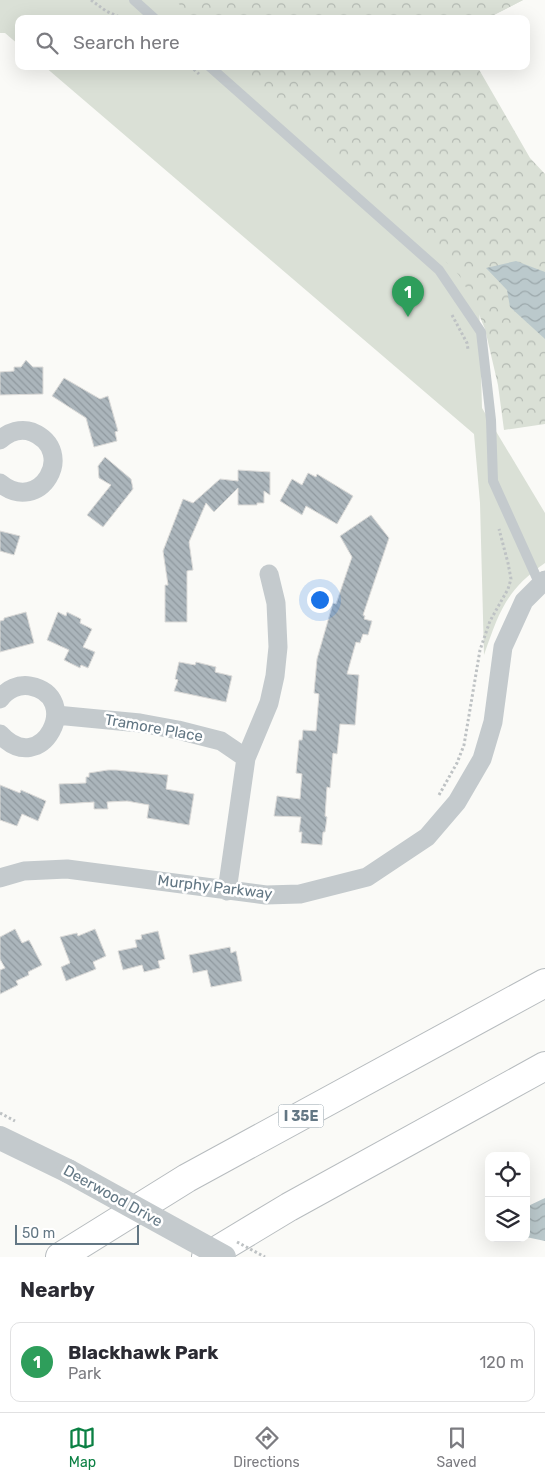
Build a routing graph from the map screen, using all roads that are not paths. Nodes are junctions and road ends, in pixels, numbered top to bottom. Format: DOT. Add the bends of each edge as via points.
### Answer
graph roads {
  1 [pos="134,0"];
  2 [pos="151,15"];
  3 [pos="214,70"];
  4 [pos="0,440"];
  5 [pos="0,483"];
  6 [pos="269,574"];
  7 [pos="542,582"];
  8 [pos="0,699"];
  9 [pos="56,715"];
  10 [pos="0,734"];
  11 [pos="246,758"];
  12 [pos="0,878"];
  13 [pos="227,890"];
  14 [pos="545,983"];
  15 [pos="545,1066"];
  16 [pos="0,1138"];
  17 [pos="60,1257"];
  18 [pos="206,1257"];
  19 [pos="224,1257"];
  1 -- 2 [label="lane"];
  3 -- 7 [label="lane" via="439,270 480,332 491,420 493,481"];
  4 -- 5 [label="street" via="9,433 29,431 45,441 53,459 48,478 34,490 15,492"];
  6 -- 11 [label="street" via="276,603 278,647 275,676"];
  7 -- 13 [label="street, Murphy Parkway" via="524,601 503,647 493,722 482,759 458,802 427,837 367,877 300,894 266,896"];
  8 -- 9 [label="street" via="17,686 35,687 50,698"];
  9 -- 10 [label="street" via="50,734 34,746 15,745"];
  9 -- 11 [label="street, Tramore Place" via="178,730 222,741"];
  11 -- 13 [label="street"];
  12 -- 13 [label="street, Murphy Parkway" via="24,871 67,869"];
  14 -- 17 [label="highway, I 35E" via="186,1178"];
  15 -- 18 [label="highway" via="289,1207"];
  16 -- 19 [label="street, Deerwood Drive, bridge" via="68,1171"];
}
